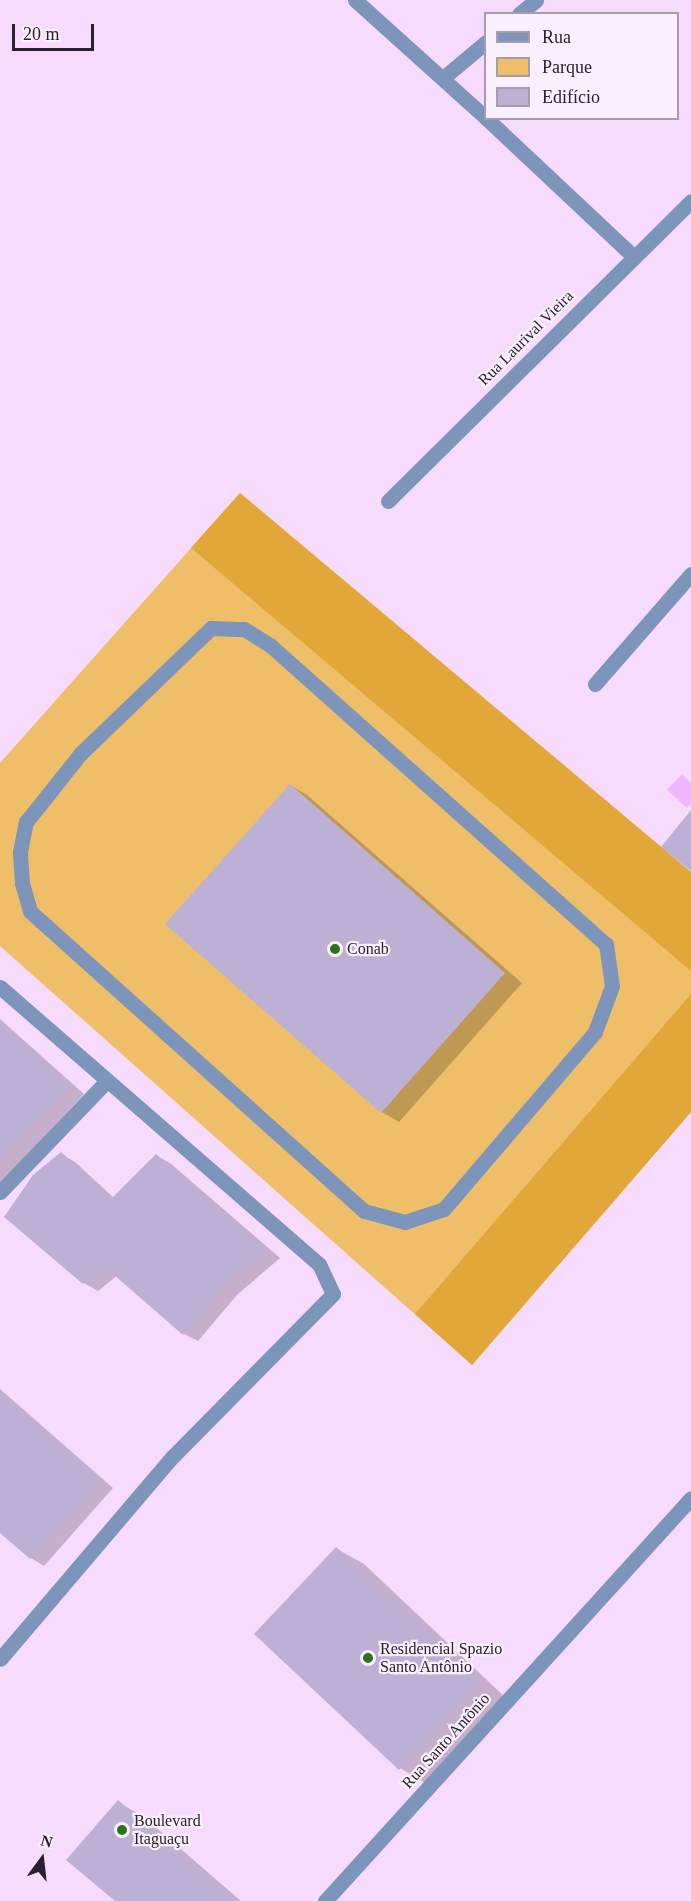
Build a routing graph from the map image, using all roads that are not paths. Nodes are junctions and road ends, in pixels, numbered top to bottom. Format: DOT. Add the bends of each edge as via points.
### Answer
graph roads {
  1 [pos="355,0"];
  2 [pos="536,0"];
  3 [pos="521,12"];
  4 [pos="484,44"];
  5 [pos="442,78"];
  6 [pos="484,116"];
  7 [pos="488,120"];
  8 [pos="691,201"];
  9 [pos="633,256"];
  10 [pos="388,501"];
  11 [pos="691,574"];
  12 [pos="595,684"];
  13 [pos="0,987"];
  14 [pos="595,1032"];
  15 [pos="107,1081"];
  16 [pos="0,1192"];
  17 [pos="691,1498"];
  18 [pos="0,1659"];
  19 [pos="325,1901"];
  1 -- 5 [label="street"];
  2 -- 3 [label="street"];
  4 -- 5 [label="street"];
  5 -- 6 [label="street"];
  7 -- 9 [label="street"];
  8 -- 9 [label="street, Rua Laurival Vieira"];
  9 -- 10 [label="street, Rua Laurival Vieira"];
  11 -- 12 [label="street"];
  13 -- 15 [label="street"];
  14 -- 14 [label="street" via="612,986 606,944 271,646 244,629 211,628 80,754 26,822 20,852 22,883 30,910 364,1211 405,1222 444,1209"];
  15 -- 16 [label="street"];
  15 -- 18 [label="street" via="319,1264 333,1294 172,1457"];
  17 -- 19 [label="street, Rua Santo Antônio"];
}
